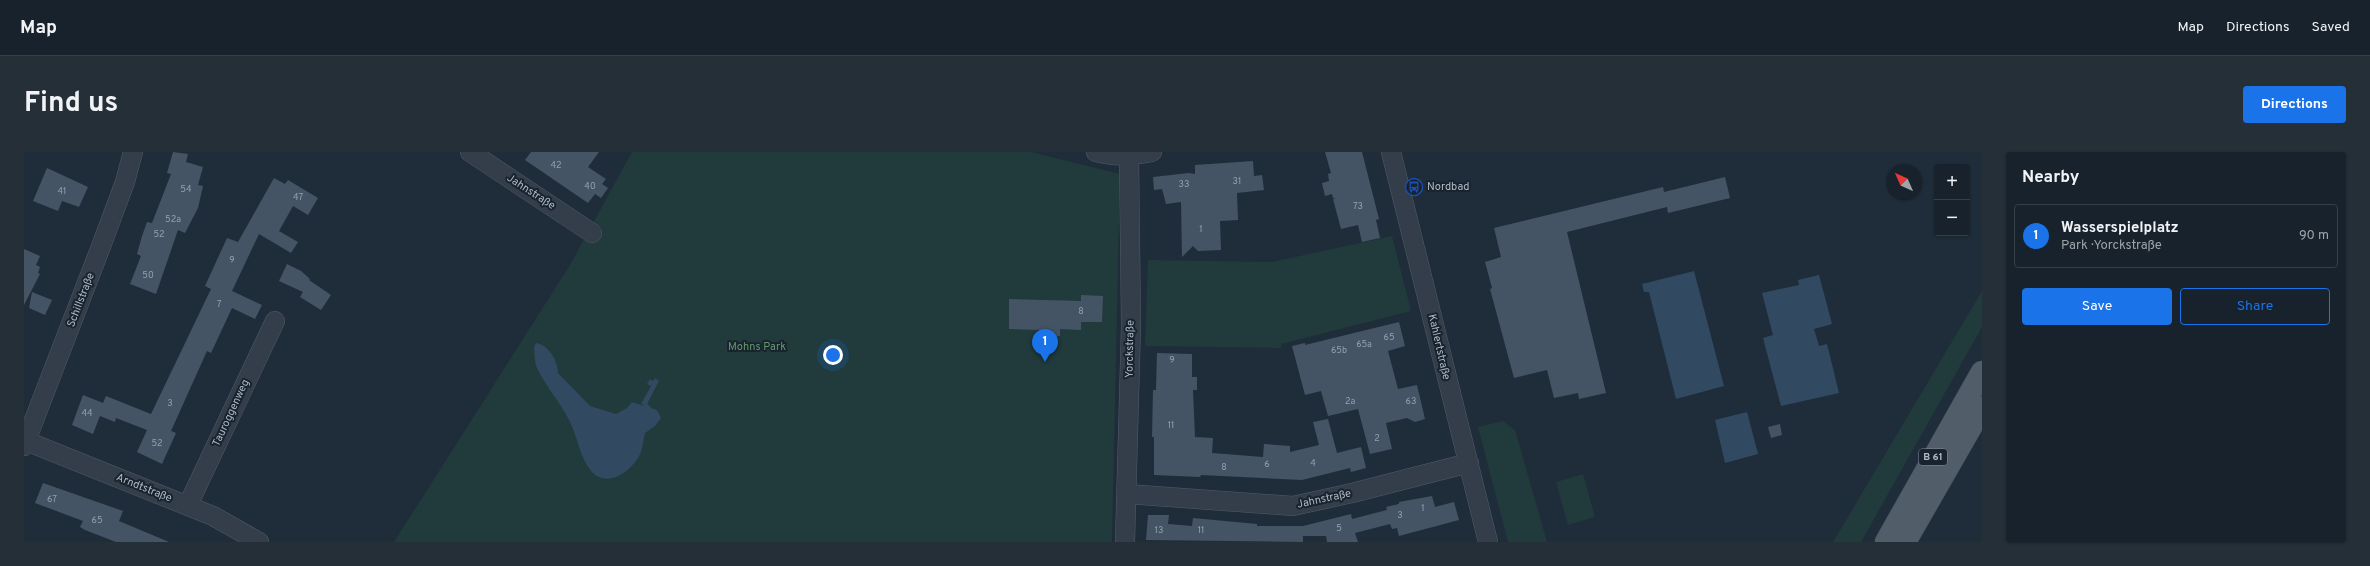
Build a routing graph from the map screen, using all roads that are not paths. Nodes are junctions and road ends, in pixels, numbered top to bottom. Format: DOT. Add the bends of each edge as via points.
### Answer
graph roads {
  1 [pos="133,152"];
  2 [pos="470,152"];
  3 [pos="1096,152"];
  4 [pos="1152,152"];
  5 [pos="1391,152"];
  6 [pos="1130,156"];
  7 [pos="592,232"];
  8 [pos="275,321"];
  9 [pos="1982,372"];
  10 [pos="1982,408"];
  11 [pos="25,443"];
  12 [pos="1469,463"];
  13 [pos="1127,494"];
  14 [pos="188,505"];
  15 [pos="259,542"];
  16 [pos="1125,542"];
  17 [pos="1488,542"];
  18 [pos="1886,542"];
  19 [pos="1905,542"];
  1 -- 11 [label="street, Schillstraße" via="100,250"];
  2 -- 7 [label="street, Jahnstraße"];
  3 -- 6 [label="street"];
  4 -- 6 [label="street"];
  5 -- 12 [label="street, Kahlertstraße"];
  6 -- 13 [label="street, Yorckstraße" via="1131,326"];
  8 -- 14 [label="street, Tauroggenweg"];
  9 -- 18 [label="main road, B 61"];
  10 -- 19 [label="main road, B 61"];
  11 -- 14 [label="street, Arndtstraße"];
  12 -- 13 [label="street, Jahnstraße" via="1293,506"];
  12 -- 17 [label="street, Kahlertstraße"];
  13 -- 16 [label="street, Yorckstraße"];
  14 -- 15 [label="street, Arndtstraße"];
}
